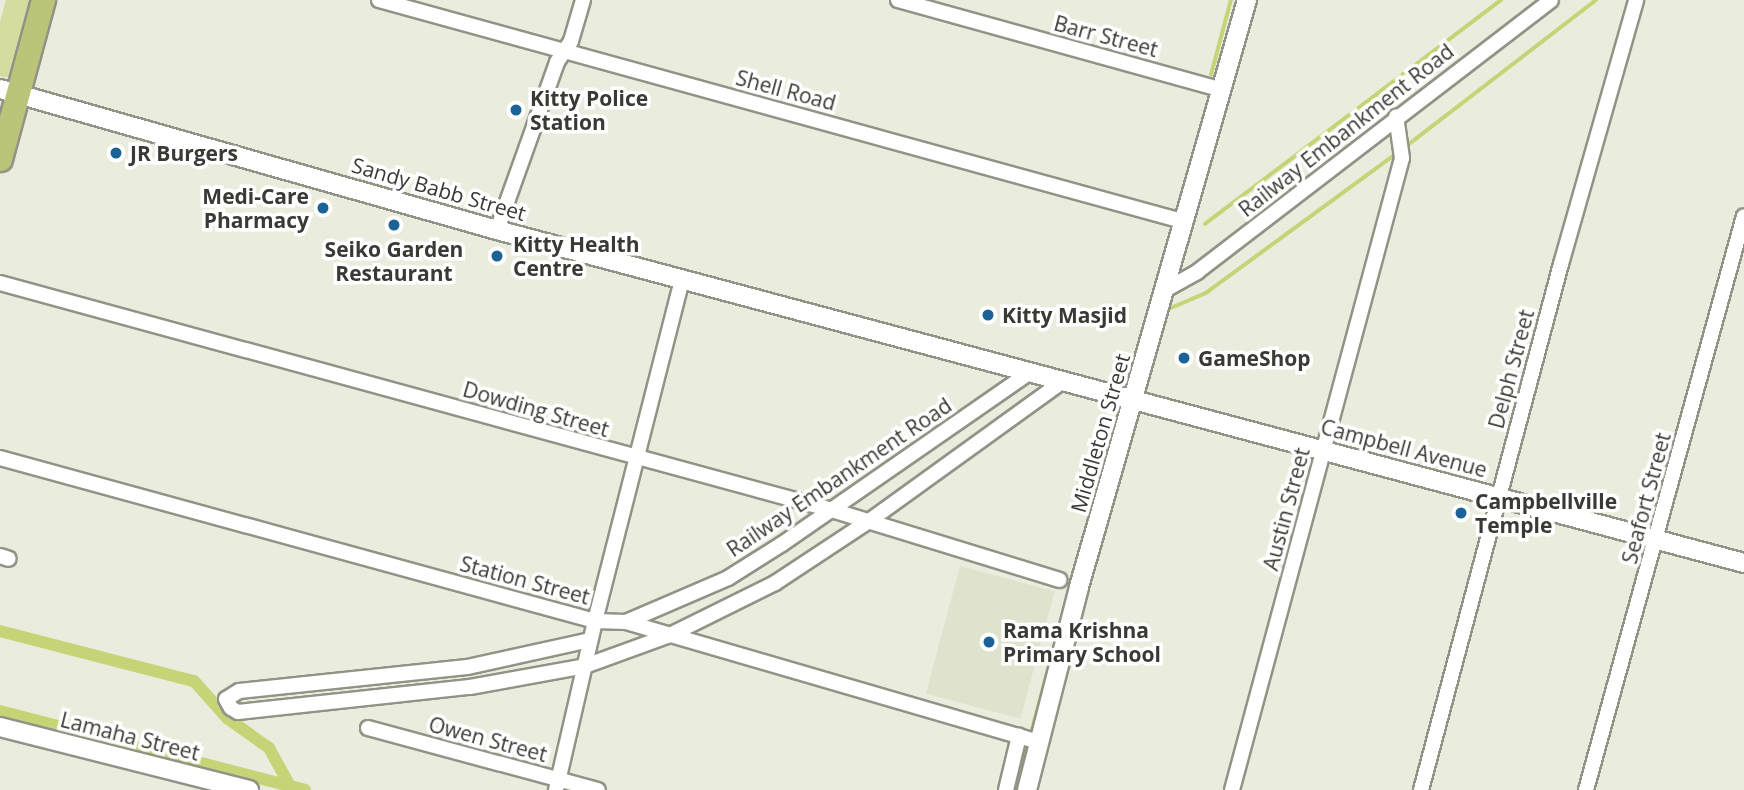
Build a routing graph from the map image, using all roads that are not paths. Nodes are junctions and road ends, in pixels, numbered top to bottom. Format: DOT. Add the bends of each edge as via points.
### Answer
graph roads {
  1 [pos="43,0"];
  2 [pos="379,0"];
  3 [pos="583,0"];
  4 [pos="898,0"];
  5 [pos="1247,0"];
  6 [pos="1551,0"];
  7 [pos="1636,0"];
  8 [pos="564,51"];
  9 [pos="1223,90"];
  10 [pos="9,91"];
  11 [pos="1396,116"];
  12 [pos="0,159"];
  13 [pos="1744,216"];
  14 [pos="1182,221"];
  15 [pos="497,230"];
  16 [pos="1173,259"];
  17 [pos="1197,272"];
  18 [pos="682,280"];
  19 [pos="0,283"];
  20 [pos="1165,290"];
  21 [pos="1030,372"];
  22 [pos="1063,380"];
  23 [pos="1135,398"];
  24 [pos="1323,450"];
  25 [pos="0,458"];
  26 [pos="635,458"];
  27 [pos="1499,497"];
  28 [pos="832,510"];
  29 [pos="869,521"];
  30 [pos="1656,540"];
  31 [pos="1744,563"];
  32 [pos="1059,580"];
  33 [pos="595,621"];
  34 [pos="626,622"];
  35 [pos="670,635"];
  36 [pos="590,640"];
  37 [pos="586,666"];
  38 [pos="467,667"];
  39 [pos="470,687"];
  40 [pos="0,727"];
  41 [pos="368,728"];
  42 [pos="1019,736"];
  43 [pos="1039,742"];
  44 [pos="558,785"];
  45 [pos="248,790"];
  46 [pos="597,790"];
  47 [pos="1006,790"];
  48 [pos="1027,790"];
  49 [pos="1232,790"];
  50 [pos="1421,790"];
  51 [pos="1586,790"];
  1 -- 10 [label="main road"];
  2 -- 8 [label="street, Shell Road"];
  3 -- 8 [label="street"];
  4 -- 9 [label="street, Barr Street"];
  5 -- 9 [label="street"];
  6 -- 11 [label="street, Railway Embankment Road"];
  7 -- 27 [label="street, Delph Street"];
  8 -- 14 [label="street, Shell Road"];
  8 -- 15 [label="street"];
  9 -- 14 [label="street, Middleton Street"];
  10 -- 12 [label="main road"];
  10 -- 15 [label="street, Sandy Babb Street"];
  11 -- 17 [label="street, Railway Embankment Road"];
  11 -- 24 [label="street, Austin Street" via="1402,159"];
  13 -- 30 [label="street, Seafort Street"];
  14 -- 16 [label="street, Middleton Street"];
  15 -- 18 [label="street, Sandy Babb Street"];
  16 -- 17 [label="street"];
  16 -- 20 [label="street, Middleton Street"];
  17 -- 20 [label="street, Railway Embankment Road"];
  18 -- 21 [label="street, Sandy Babb Street"];
  18 -- 26 [label="street"];
  19 -- 26 [label="street, Dowding Street"];
  20 -- 23 [label="street, Middleton Street"];
  21 -- 22 [label="street, Sandy Babb Street"];
  21 -- 28 [label="street, Railway Embankment Road"];
  22 -- 23 [label="street, Sandy Babb Street"];
  22 -- 29 [label="street"];
  23 -- 24 [label="street, Campbell Avenue"];
  23 -- 43 [label="street, Middleton Street"];
  24 -- 27 [label="street, Campbell Avenue"];
  24 -- 49 [label="street, Austin Street"];
  25 -- 33 [label="street, Station Street"];
  26 -- 28 [label="street, Dowding Street"];
  26 -- 33 [label="street"];
  27 -- 30 [label="street, Campbell Avenue"];
  27 -- 50 [label="street, Delph Street"];
  28 -- 29 [label="street, Dowding Street"];
  28 -- 34 [label="street, Railway Embankment Road" via="728,578"];
  29 -- 32 [label="street, Dowding Street"];
  29 -- 35 [label="street" via="775,583"];
  30 -- 31 [label="street, Campbell Avenue"];
  30 -- 51 [label="street, Seafort Street"];
  33 -- 34 [label="street, Station Street"];
  33 -- 36 [label="street"];
  34 -- 35 [label="street, Station Street"];
  35 -- 37 [label="street"];
  35 -- 42 [label="street, Station Street"];
  36 -- 37 [label="street"];
  36 -- 38 [label="street"];
  37 -- 39 [label="street"];
  37 -- 44 [label="street"];
  38 -- 39 [label="street"];
  38 -- 39 [label="street" via="239,691 226,699 239,712"];
  40 -- 45 [label="street, Lamaha Street"];
  41 -- 44 [label="street, Owen Street"];
  42 -- 43 [label="street, Station Street"];
  42 -- 47 [label="street"];
  43 -- 48 [label="street, Middleton Street"];
  44 -- 46 [label="street, Owen Street"];
}
